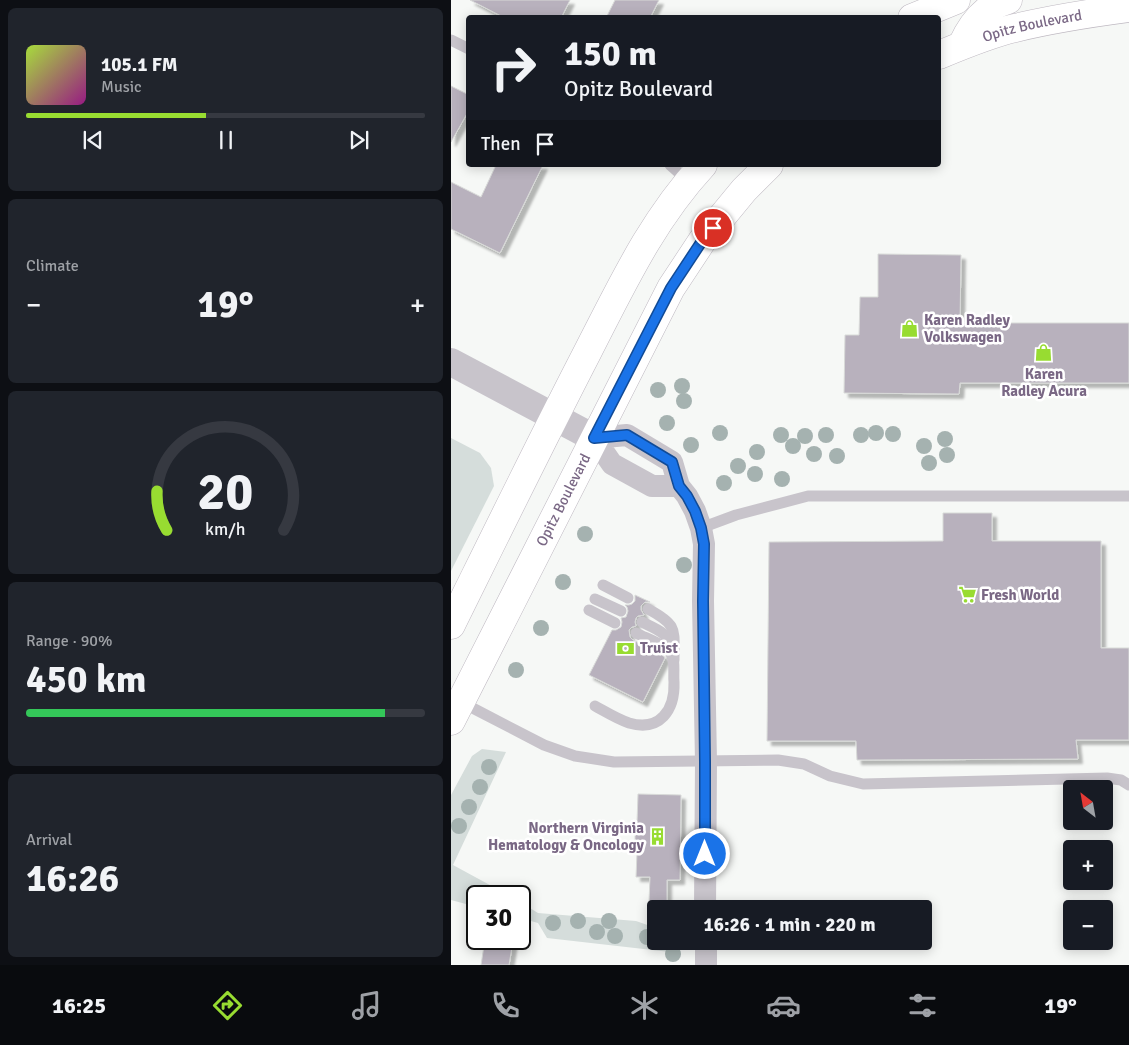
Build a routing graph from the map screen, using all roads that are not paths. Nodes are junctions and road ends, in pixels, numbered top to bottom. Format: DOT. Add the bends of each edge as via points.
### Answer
graph roads {
  1 [pos="956,0"];
  2 [pos="1008,0"];
  3 [pos="1129,8"];
  4 [pos="919,15"];
  5 [pos="451,40"];
  6 [pos="466,48"];
  7 [pos="950,50"];
  8 [pos="767,167"];
  9 [pos="687,170"];
  10 [pos="451,362"];
  11 [pos="554,416"];
  12 [pos="594,438"];
  13 [pos="679,486"];
  14 [pos="1129,496"];
  15 [pos="701,528"];
  16 [pos="603,585"];
  17 [pos="628,598"];
  18 [pos="595,599"];
  19 [pos="648,609"];
  20 [pos="589,610"];
  21 [pos="621,611"];
  22 [pos="642,622"];
  23 [pos="615,623"];
  24 [pos="451,625"];
  25 [pos="636,633"];
  26 [pos="674,662"];
  27 [pos="595,706"];
  28 [pos="456,711"];
  29 [pos="705,762"];
  30 [pos="1129,785"];
  31 [pos="705,900"];
  32 [pos="706,950"];
  33 [pos="706,965"];
  1 -- 4 [label="main road"];
  2 -- 7 [label="main road" via="984,14"];
  3 -- 7 [label="main road, Opitz Boulevard" via="1014,28"];
  5 -- 6 [label="lane"];
  8 -- 12 [label="main road, Opitz Boulevard" via="702,241 671,288"];
  9 -- 11 [label="main road" via="669,206 636,257"];
  10 -- 11 [label="street"];
  11 -- 12 [label="street"];
  11 -- 24 [label="main road"];
  12 -- 13 [label="street" via="612,464 652,486"];
  12 -- 13 [label="street" via="627,435 672,462"];
  12 -- 28 [label="main road, Opitz Boulevard"];
  13 -- 15 [label="street" via="695,511"];
  14 -- 15 [label="lane" via="808,496"];
  15 -- 29 [label="street" via="704,544"];
  16 -- 17 [label="lane"];
  18 -- 21 [label="lane"];
  19 -- 26 [label="lane" via="670,623 674,632"];
  20 -- 23 [label="lane"];
  22 -- 26 [label="lane" via="668,637 673,645"];
  25 -- 26 [label="lane" via="663,646"];
  26 -- 27 [label="lane" via="672,704 659,721 640,725 629,723"];
  28 -- 29 [label="lane" via="575,756 614,762"];
  29 -- 30 [label="lane" via="778,760 804,764 830,776 863,784 1107,778"];
  29 -- 31 [label="street"];
  32 -- 33 [label="street"];
}
